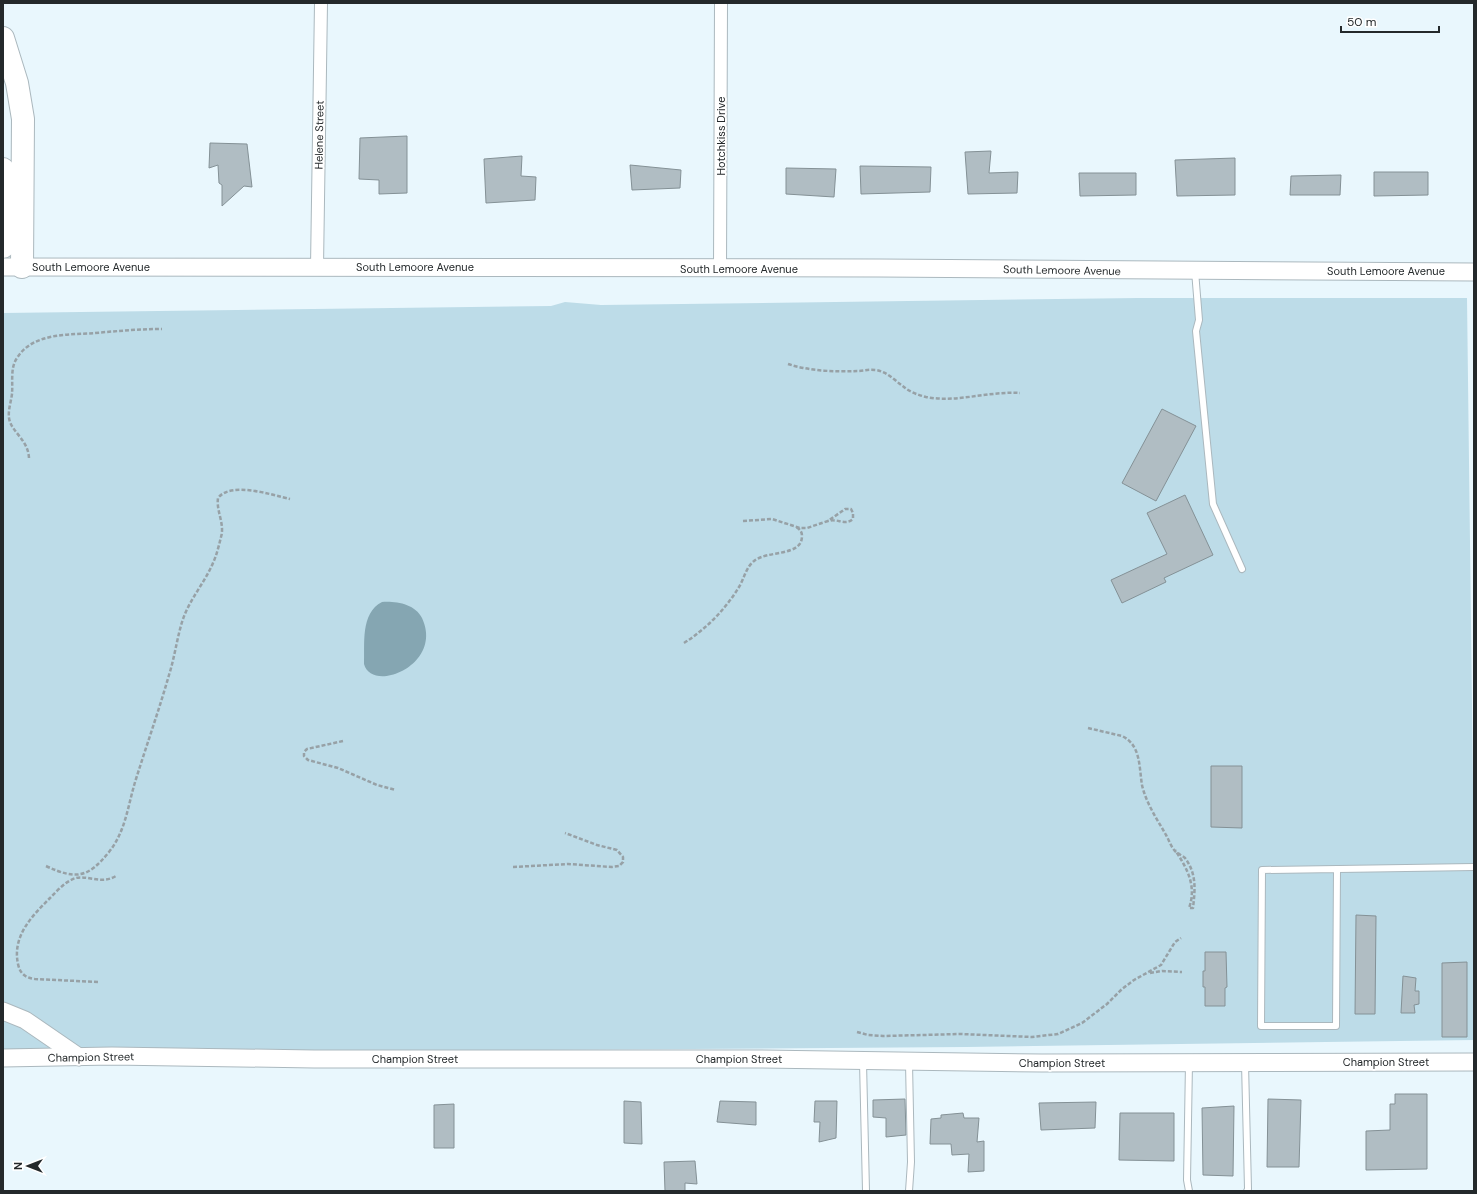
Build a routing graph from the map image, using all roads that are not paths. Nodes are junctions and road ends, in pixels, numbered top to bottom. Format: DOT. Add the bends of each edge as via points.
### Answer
graph roads {
  1 [pos="321,3"];
  2 [pos="721,3"];
  3 [pos="3,38"];
  4 [pos="3,169"];
  5 [pos="3,248"];
  6 [pos="12,267"];
  7 [pos="317,267"];
  8 [pos="720,269"];
  9 [pos="1195,271"];
  10 [pos="1474,272"];
  11 [pos="1242,570"];
  12 [pos="1474,867"];
  13 [pos="1337,869"];
  14 [pos="3,1011"];
  15 [pos="79,1057"];
  16 [pos="3,1058"];
  17 [pos="863,1061"];
  18 [pos="909,1062"];
  19 [pos="1474,1062"];
  20 [pos="1189,1063"];
  21 [pos="1245,1063"];
  22 [pos="866,1191"];
  23 [pos="909,1191"];
  24 [pos="1189,1191"];
  25 [pos="1247,1191"];
  1 -- 7 [label="street, Helene Street"];
  2 -- 8 [label="street, Hotchkiss Drive"];
  3 -- 6 [label="highway" via="17,83 23,119"];
  4 -- 5 [label="highway"];
  6 -- 7 [label="street, South Lemoore Avenue"];
  7 -- 8 [label="street, South Lemoore Avenue"];
  8 -- 9 [label="street, South Lemoore Avenue"];
  9 -- 10 [label="street, South Lemoore Avenue"];
  9 -- 11 [label="lane" via="1199,320 1196,330 1213,504"];
  12 -- 13 [label="lane"];
  13 -- 13 [label="lane" via="1262,870 1261,1026 1336,1026"];
  14 -- 15 [label="street" via="25,1020"];
  15 -- 16 [label="street, Champion Street"];
  15 -- 17 [label="street, Champion Street" via="761,1058"];
  17 -- 18 [label="street, Champion Street"];
  17 -- 22 [label="lane"];
  18 -- 20 [label="street, Champion Street"];
  18 -- 23 [label="lane"];
  19 -- 21 [label="street, Champion Street"];
  20 -- 21 [label="street, Champion Street"];
  20 -- 24 [label="lane"];
  21 -- 25 [label="lane"];
}
